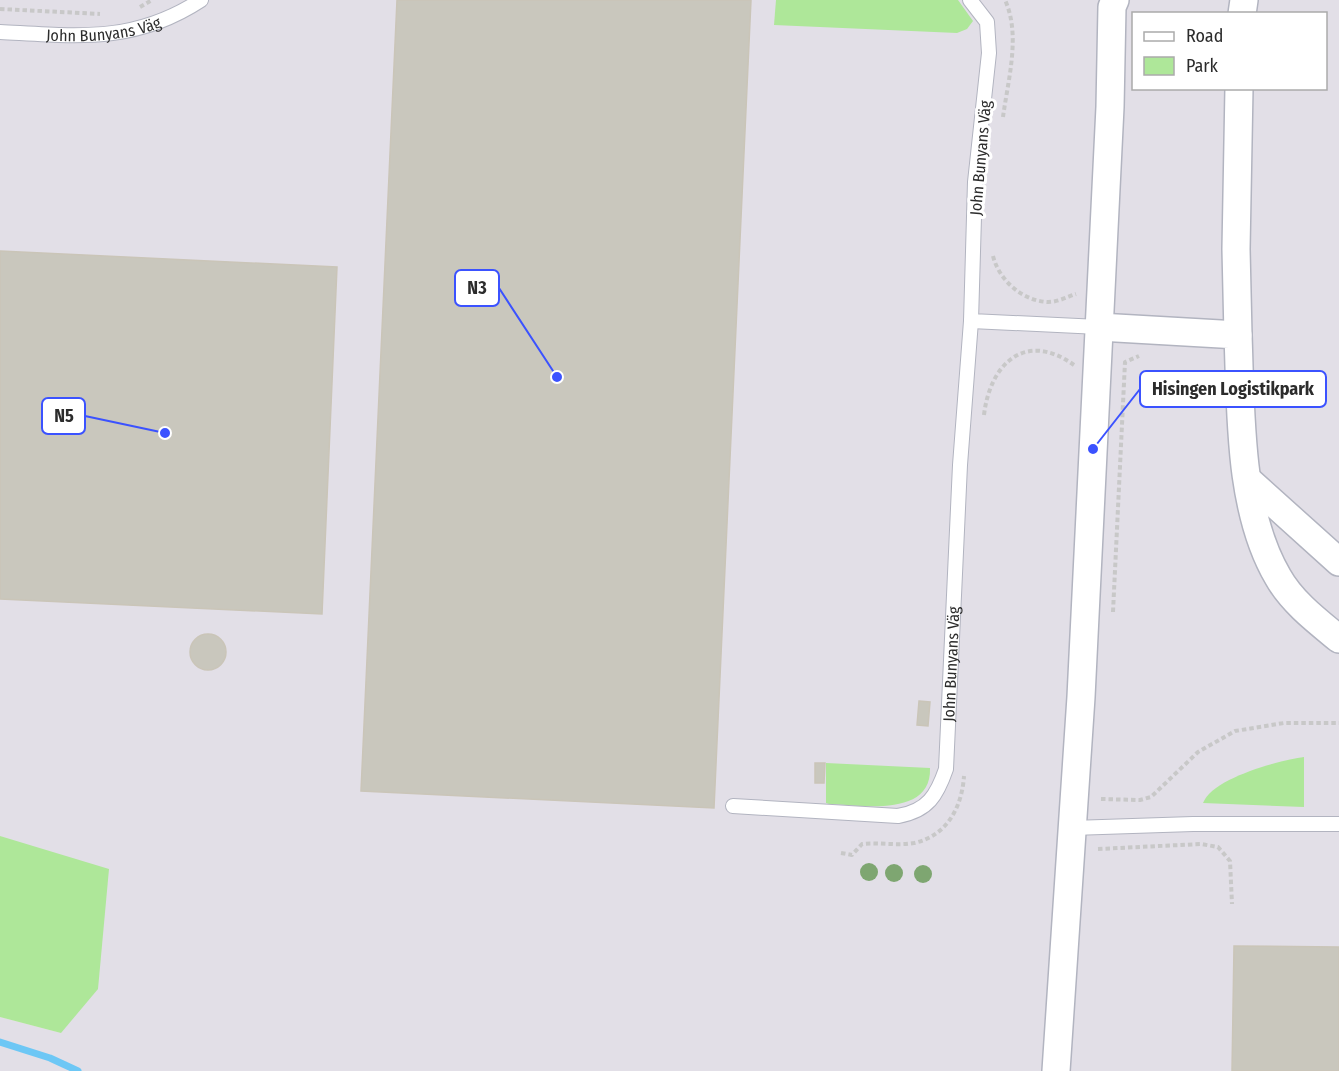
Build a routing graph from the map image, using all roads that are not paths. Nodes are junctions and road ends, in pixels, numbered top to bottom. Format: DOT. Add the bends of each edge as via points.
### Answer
graph roads {
  1 [pos="201,0"];
  2 [pos="970,0"];
  3 [pos="1112,2"];
  4 [pos="0,32"];
  5 [pos="1239,90"];
  6 [pos="971,321"];
  7 [pos="1099,327"];
  8 [pos="1239,335"];
  9 [pos="1249,481"];
  10 [pos="1339,562"];
  11 [pos="1339,639"];
  12 [pos="733,806"];
  13 [pos="1339,824"];
  14 [pos="1072,828"];
  15 [pos="1056,1071"];
  1 -- 4 [label="lane, John Bunyans Väg" via="143,29 93,36"];
  2 -- 6 [label="lane, John Bunyans Väg" via="987,22 989,53 975,182"];
  3 -- 7 [label="street"];
  5 -- 8 [label="street"];
  6 -- 7 [label="lane"];
  6 -- 12 [label="lane, John Bunyans Väg" via="946,769 939,790 923,808 898,816"];
  7 -- 8 [label="street"];
  7 -- 14 [label="street"];
  8 -- 9 [label="street" via="1241,411"];
  9 -- 10 [label="street"];
  9 -- 11 [label="street" via="1261,543 1279,578 1298,603"];
  13 -- 14 [label="lane"];
  14 -- 15 [label="street"];
}
